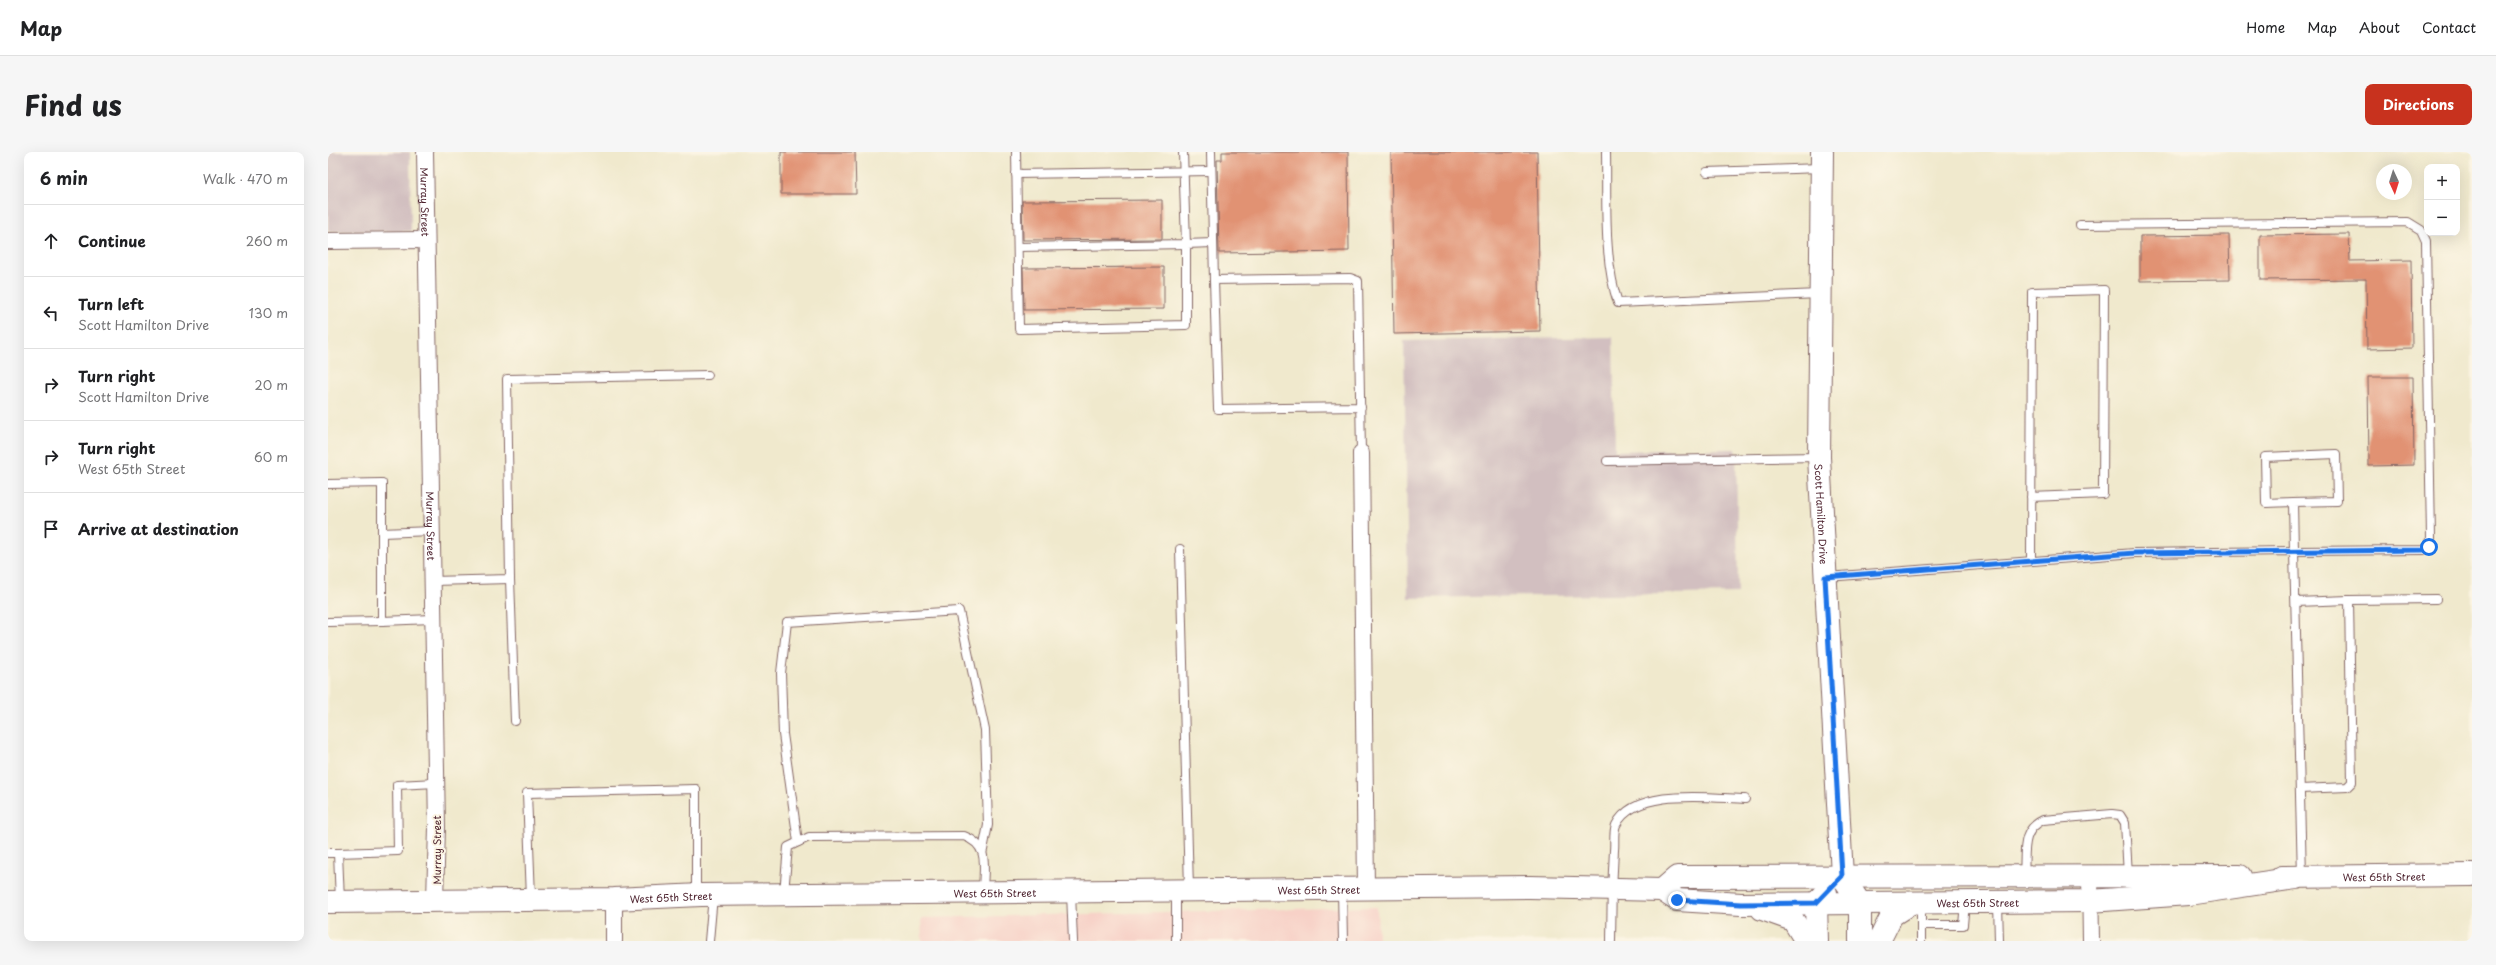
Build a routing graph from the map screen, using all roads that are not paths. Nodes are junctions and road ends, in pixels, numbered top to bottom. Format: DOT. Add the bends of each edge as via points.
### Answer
graph roads {
  1 [pos="425,152"];
  2 [pos="1016,152"];
  3 [pos="1183,152"];
  4 [pos="1210,152"];
  5 [pos="1606,152"];
  6 [pos="1822,160"];
  7 [pos="1184,171"];
  8 [pos="1211,171"];
  9 [pos="1707,172"];
  10 [pos="1016,174"];
  11 [pos="2080,225"];
  12 [pos="425,240"];
  13 [pos="328,241"];
  14 [pos="1213,243"];
  15 [pos="1186,244"];
  16 [pos="1018,247"];
  17 [pos="1214,280"];
  18 [pos="1822,294"];
  19 [pos="708,375"];
  20 [pos="1361,407"];
  21 [pos="1361,453"];
  22 [pos="1819,457"];
  23 [pos="1607,461"];
  24 [pos="328,484"];
  25 [pos="2031,497"];
  26 [pos="2293,502"];
  27 [pos="431,531"];
  28 [pos="382,533"];
  29 [pos="1180,549"];
  30 [pos="2294,551"];
  31 [pos="2032,561"];
  32 [pos="1825,577"];
  33 [pos="510,579"];
  34 [pos="432,581"];
  35 [pos="2436,599"];
  36 [pos="2349,600"];
  37 [pos="2296,602"];
  38 [pos="432,619"];
  39 [pos="382,621"];
  40 [pos="328,622"];
  41 [pos="515,721"];
  42 [pos="436,783"];
  43 [pos="2300,789"];
  44 [pos="1744,799"];
  45 [pos="798,842"];
  46 [pos="983,850"];
  47 [pos="328,853"];
  48 [pos="338,853"];
  49 [pos="2024,875"];
  50 [pos="2090,875"];
  51 [pos="2472,875"];
  52 [pos="1842,876"];
  53 [pos="2128,876"];
  54 [pos="2299,878"];
  55 [pos="1342,888"];
  56 [pos="1366,888"];
  57 [pos="1611,889"];
  58 [pos="1182,890"];
  59 [pos="1662,890"];
  60 [pos="1071,892"];
  61 [pos="982,893"];
  62 [pos="705,895"];
  63 [pos="784,895"];
  64 [pos="531,899"];
  65 [pos="614,899"];
  66 [pos="435,900"];
  67 [pos="2090,901"];
  68 [pos="334,902"];
  69 [pos="1916,902"];
  70 [pos="1965,902"];
  71 [pos="1998,902"];
  72 [pos="1816,903"];
  73 [pos="1860,903"];
  74 [pos="1741,904"];
  75 [pos="1921,925"];
  76 [pos="614,941"];
  77 [pos="709,941"];
  78 [pos="1072,941"];
  79 [pos="1176,941"];
  80 [pos="1343,941"];
  81 [pos="1611,941"];
  82 [pos="1806,941"];
  83 [pos="1817,941"];
  84 [pos="1860,941"];
  85 [pos="1878,941"];
  86 [pos="1921,941"];
  87 [pos="1999,941"];
  88 [pos="2091,941"];
  1 -- 12 [label="street, Murray Street"];
  2 -- 10 [label="lane"];
  3 -- 7 [label="lane"];
  4 -- 8 [label="lane"];
  5 -- 18 [label="lane" via="1608,226 1613,287 1618,303"];
  6 -- 9 [label="lane"];
  6 -- 18 [label="main road, Scott Hamilton Drive"];
  7 -- 8 [label="lane"];
  7 -- 10 [label="lane"];
  7 -- 15 [label="lane"];
  8 -- 14 [label="lane"];
  10 -- 16 [label="lane"];
  11 -- 30 [label="lane" via="2408,222 2421,230 2426,241 2431,538 2429,547 2424,550"];
  12 -- 13 [label="street"];
  12 -- 27 [label="street, Murray Street"];
  14 -- 15 [label="lane"];
  14 -- 17 [label="lane"];
  15 -- 16 [label="lane"];
  15 -- 16 [label="lane" via="1186,324 1019,330"];
  17 -- 20 [label="lane" via="1355,278 1358,281"];
  17 -- 20 [label="lane" via="1218,409"];
  18 -- 22 [label="main road, Scott Hamilton Drive"];
  19 -- 33 [label="lane" via="507,379"];
  20 -- 21 [label="lane"];
  21 -- 56 [label="street"];
  22 -- 23 [label="lane"];
  22 -- 32 [label="main road, Scott Hamilton Drive"];
  24 -- 28 [label="lane" via="382,483"];
  25 -- 25 [label="lane" via="2032,292 2104,290 2103,494"];
  25 -- 31 [label="lane"];
  26 -- 26 [label="lane" via="2266,503 2265,457 2336,454 2337,501"];
  26 -- 30 [label="lane"];
  27 -- 28 [label="lane"];
  27 -- 34 [label="street, Murray Street"];
  28 -- 39 [label="lane"];
  29 -- 58 [label="lane"];
  30 -- 31 [label="lane" via="2135,553"];
  30 -- 37 [label="lane"];
  31 -- 32 [label="lane"];
  32 -- 52 [label="main road, Scott Hamilton Drive"];
  33 -- 34 [label="lane"];
  33 -- 41 [label="lane"];
  34 -- 38 [label="street, Murray Street"];
  35 -- 36 [label="lane"];
  36 -- 37 [label="lane"];
  36 -- 43 [label="lane" via="2352,782 2347,787"];
  37 -- 43 [label="lane"];
  38 -- 39 [label="lane"];
  38 -- 42 [label="street, Murray Street"];
  39 -- 40 [label="lane"];
  42 -- 48 [label="lane" via="397,785 398,851"];
  42 -- 66 [label="street, Murray Street"];
  43 -- 54 [label="lane"];
  44 -- 57 [label="lane" via="1668,797 1645,803 1631,811 1616,826"];
  45 -- 46 [label="lane" via="809,837 964,836 975,840"];
  45 -- 46 [label="lane" via="783,734 782,673 787,622 959,611 985,730 988,825"];
  45 -- 63 [label="lane" via="788,847"];
  46 -- 61 [label="lane"];
  47 -- 48 [label="lane"];
  48 -- 68 [label="lane"];
  49 -- 50 [label="main road, West 65th Street"];
  49 -- 52 [label="main road, West 65th Street"];
  49 -- 53 [label="lane" via="2024,848 2028,832 2033,825 2043,820 2112,814 2120,815 2125,823"];
  50 -- 53 [label="main road, West 65th Street"];
  50 -- 67 [label="street"];
  51 -- 54 [label="main road, West 65th Street"];
  52 -- 59 [label="main road, West 65th Street" via="1677,877"];
  52 -- 72 [label="main road"];
  52 -- 73 [label="main road"];
  53 -- 54 [label="main road, West 65th Street"];
  54 -- 67 [label="main road, West 65th Street" via="2188,894"];
  55 -- 56 [label="main road, West 65th Street"];
  55 -- 58 [label="main road, West 65th Street"];
  55 -- 80 [label="lane"];
  56 -- 57 [label="main road, West 65th Street"];
  57 -- 59 [label="main road, West 65th Street"];
  57 -- 81 [label="lane"];
  58 -- 60 [label="main road, West 65th Street"];
  58 -- 79 [label="lane"];
  59 -- 74 [label="main road, West 65th Street" via="1677,900"];
  60 -- 61 [label="main road, West 65th Street"];
  60 -- 78 [label="lane"];
  61 -- 63 [label="main road, West 65th Street"];
  62 -- 63 [label="main road, West 65th Street"];
  62 -- 64 [label="lane" via="696,789 527,793"];
  62 -- 65 [label="main road, West 65th Street"];
  62 -- 77 [label="lane"];
  64 -- 65 [label="main road, West 65th Street"];
  64 -- 66 [label="main road, West 65th Street"];
  65 -- 76 [label="street"];
  66 -- 68 [label="main road, West 65th Street"];
  67 -- 71 [label="main road, West 65th Street"];
  67 -- 88 [label="street"];
  69 -- 70 [label="main road, West 65th Street"];
  69 -- 73 [label="main road, West 65th Street"];
  69 -- 75 [label="lane"];
  69 -- 85 [label="main road" via="1892,916"];
  70 -- 71 [label="main road, West 65th Street"];
  70 -- 75 [label="lane" via="1963,924"];
  71 -- 87 [label="lane"];
  72 -- 73 [label="main road, West 65th Street"];
  72 -- 74 [label="main road, West 65th Street"];
  72 -- 83 [label="main road"];
  73 -- 84 [label="main road"];
  74 -- 82 [label="main road" via="1776,912 1793,920"];
  75 -- 86 [label="lane"];
}
